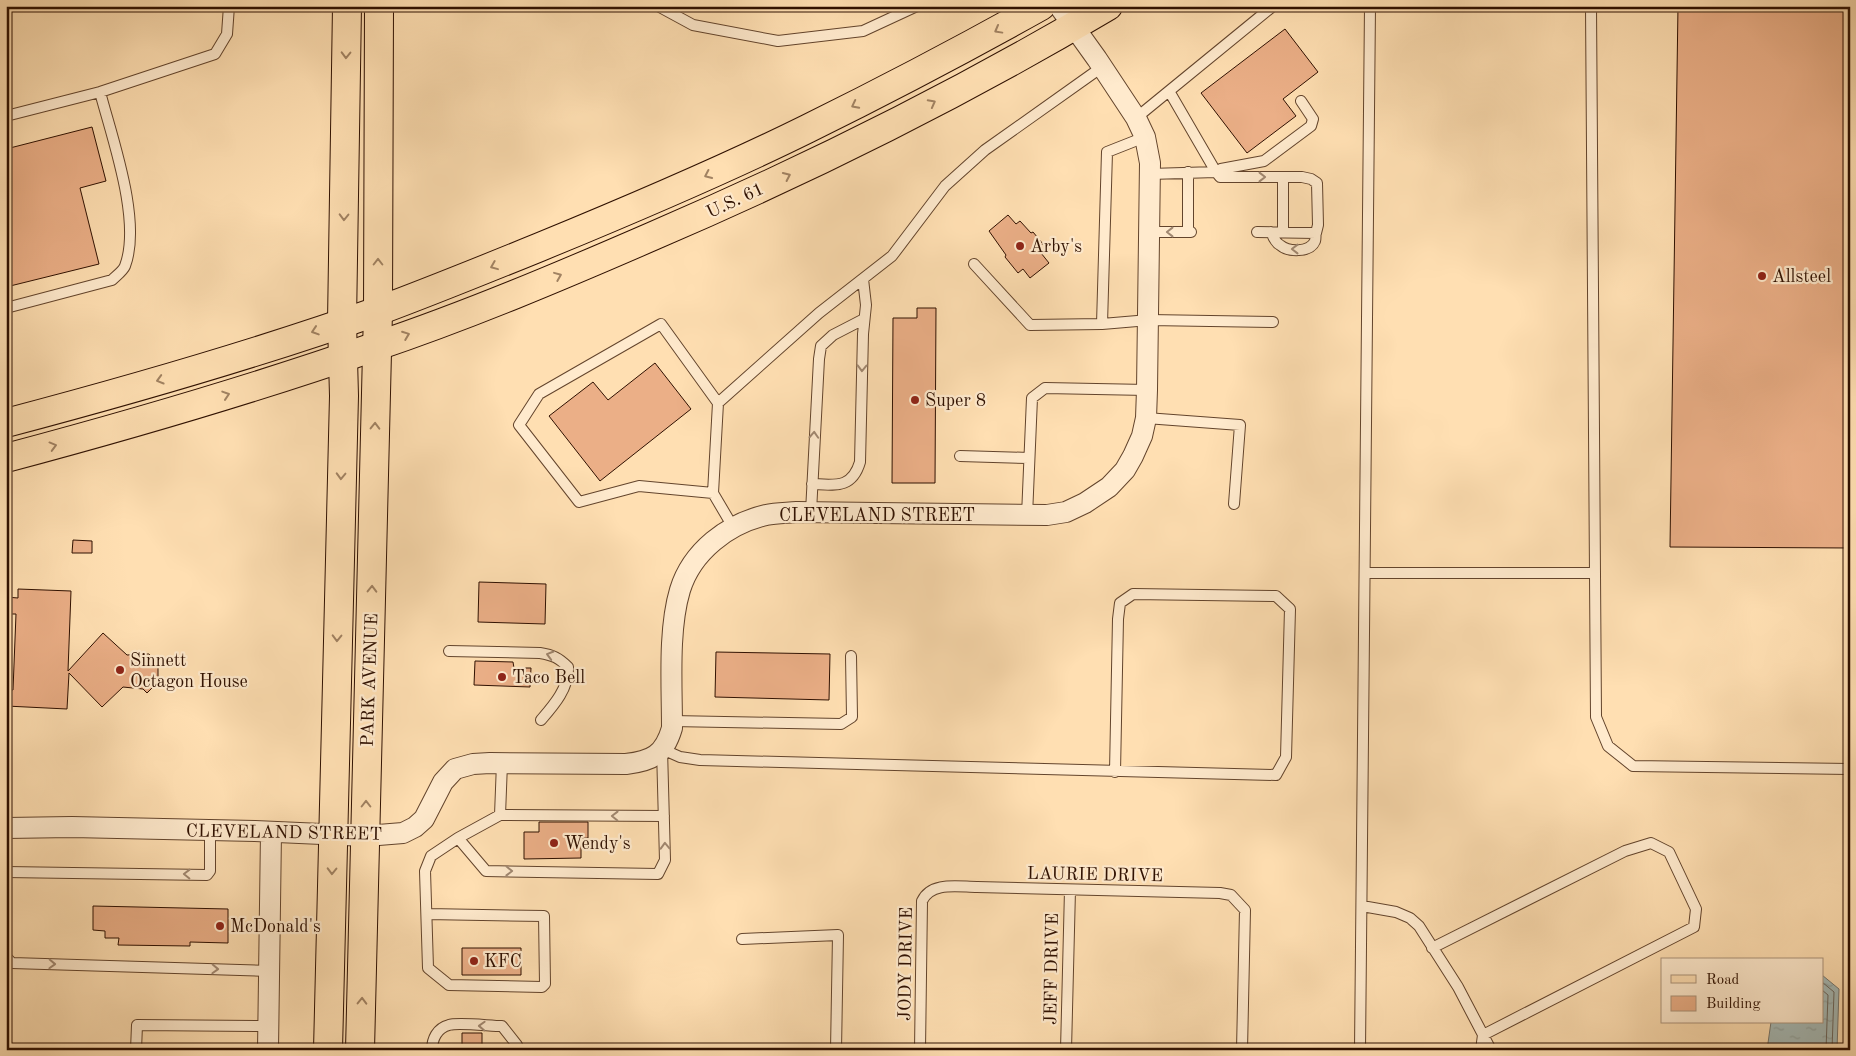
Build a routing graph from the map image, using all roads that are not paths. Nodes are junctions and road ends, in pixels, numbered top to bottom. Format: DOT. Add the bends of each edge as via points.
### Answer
graph roads {
  1 [pos="229,6"];
  2 [pos="347,6"];
  3 [pos="379,6"];
  4 [pos="658,6"];
  5 [pos="916,6"];
  6 [pos="1041,6"];
  7 [pos="1108,6"];
  8 [pos="1273,6"];
  9 [pos="1370,6"];
  10 [pos="1591,6"];
  11 [pos="1066,16"];
  12 [pos="1102,67"];
  13 [pos="1169,91"];
  14 [pos="100,92"];
  15 [pos="1301,101"];
  16 [pos="6,116"];
  17 [pos="1136,118"];
  18 [pos="1145,137"];
  19 [pos="1188,172"];
  20 [pos="1216,172"];
  21 [pos="1150,174"];
  22 [pos="1283,176"];
  23 [pos="1149,232"];
  24 [pos="1257,232"];
  25 [pos="1271,232"];
  26 [pos="1284,232"];
  27 [pos="1316,233"];
  28 [pos="974,264"];
  29 [pos="862,279"];
  30 [pos="6,308"];
  31 [pos="378,310"];
  32 [pos="864,319"];
  33 [pos="1149,320"];
  34 [pos="342,322"];
  35 [pos="1273,322"];
  36 [pos="1102,324"];
  37 [pos="377,346"];
  38 [pos="344,357"];
  39 [pos="1148,390"];
  40 [pos="718,403"];
  41 [pos="1146,418"];
  42 [pos="6,423"];
  43 [pos="960,456"];
  44 [pos="6,458"];
  45 [pos="1029,458"];
  46 [pos="812,484"];
  47 [pos="713,494"];
  48 [pos="1234,504"];
  49 [pos="811,512"];
  50 [pos="1027,516"];
  51 [pos="733,527"];
  52 [pos="1365,573"];
  53 [pos="1595,573"];
  54 [pos="449,651"];
  55 [pos="851,656"];
  56 [pos="541,720"];
  57 [pos="672,721"];
  58 [pos="662,749"];
  59 [pos="502,763"];
  60 [pos="1850,768"];
  61 [pos="1115,772"];
  62 [pos="500,814"];
  63 [pos="664,816"];
  64 [pos="6,828"];
  65 [pos="210,830"];
  66 [pos="271,832"];
  67 [pos="332,834"];
  68 [pos="366,836"];
  69 [pos="458,838"];
  70 [pos="6,872"];
  71 [pos="938,887"];
  72 [pos="1070,890"];
  73 [pos="1362,906"];
  74 [pos="427,914"];
  75 [pos="742,939"];
  76 [pos="1432,948"];
  77 [pos="6,957"];
  78 [pos="269,971"];
  79 [pos="268,1026"];
  80 [pos="1483,1035"];
  81 [pos="136,1050"];
  82 [pos="268,1050"];
  83 [pos="328,1050"];
  84 [pos="360,1050"];
  85 [pos="432,1050"];
  86 [pos="518,1050"];
  87 [pos="836,1050"];
  88 [pos="920,1050"];
  89 [pos="1066,1050"];
  90 [pos="1242,1050"];
  91 [pos="1360,1050"];
  92 [pos="1481,1050"];
  93 [pos="1491,1050"];
  1 -- 14 [label="lane" via="227,34 215,54"];
  2 -- 34 [label="main road, PARK AVENUE, one-way"];
  31 -- 3 [label="main road, PARK AVENUE, one-way"];
  4 -- 5 [label="lane" via="693,25 778,41 863,30"];
  6 -- 31 [label="main road, U.S. 61, one-way" via="877,94 688,185"];
  7 -- 11 [label="main road, U.S. 61"];
  8 -- 13 [label="lane"];
  9 -- 52 [label="lane"];
  10 -- 53 [label="lane"];
  11 -- 12 [label="street, CLEVELAND STREET"];
  37 -- 11 [label="main road, U.S. 61, one-way" via="492,304 706,214 894,124"];
  12 -- 17 [label="street, CLEVELAND STREET"];
  12 -- 29 [label="lane" via="985,150 945,186 892,256"];
  13 -- 17 [label="lane"];
  13 -- 20 [label="lane"];
  14 -- 16 [label="lane"];
  14 -- 30 [label="lane" via="126,196 131,235 124,267 112,280"];
  15 -- 20 [label="lane" via="1314,119 1311,126 1264,161"];
  17 -- 18 [label="street, CLEVELAND STREET"];
  18 -- 21 [label="street, CLEVELAND STREET"];
  18 -- 36 [label="lane" via="1107,152"];
  19 -- 20 [label="lane"];
  19 -- 21 [label="lane"];
  19 -- 23 [label="lane, one-way" via="1189,232"];
  20 -- 22 [label="lane, one-way" via="1220,176"];
  21 -- 23 [label="street, CLEVELAND STREET"];
  22 -- 26 [label="lane"];
  22 -- 27 [label="lane" via="1302,176 1317,183"];
  23 -- 33 [label="street, CLEVELAND STREET"];
  24 -- 25 [label="lane"];
  25 -- 26 [label="lane"];
  27 -- 25 [label="lane, one-way" via="1310,247 1288,250 1278,245"];
  26 -- 27 [label="lane"];
  28 -- 36 [label="lane" via="1030,325"];
  29 -- 32 [label="lane" via="866,305"];
  29 -- 40 [label="lane"];
  31 -- 34 [label="main road, U.S. 61"];
  31 -- 37 [label="main road, PARK AVENUE"];
  46 -- 32 [label="lane, one-way" via="821,346 832,335"];
  32 -- 46 [label="lane, one-way" via="860,462 857,472 840,485"];
  33 -- 35 [label="lane"];
  33 -- 36 [label="lane"];
  33 -- 39 [label="street, CLEVELAND STREET"];
  34 -- 38 [label="main road, PARK AVENUE"];
  34 -- 42 [label="main road, U.S. 61, one-way" via="206,366"];
  37 -- 38 [label="main road, U.S. 61"];
  68 -- 37 [label="main road, PARK AVENUE, one-way"];
  44 -- 38 [label="main road, U.S. 61, one-way" via="180,410"];
  38 -- 67 [label="main road, PARK AVENUE, one-way"];
  39 -- 41 [label="street, CLEVELAND STREET"];
  39 -- 45 [label="lane" via="1046,388 1032,398"];
  40 -- 47 [label="lane"];
  40 -- 47 [label="lane" via="661,324 539,394 519,425 579,502 639,486"];
  41 -- 48 [label="lane" via="1240,425"];
  41 -- 50 [label="street, CLEVELAND STREET" via="1134,456 1109,487 1066,512"];
  43 -- 45 [label="lane"];
  45 -- 50 [label="lane"];
  46 -- 49 [label="lane"];
  47 -- 51 [label="lane"];
  49 -- 50 [label="street, CLEVELAND STREET"];
  49 -- 51 [label="street, CLEVELAND STREET" via="768,514"];
  51 -- 57 [label="street, CLEVELAND STREET" via="718,537 693,563 680,589 674,619"];
  52 -- 53 [label="lane"];
  52 -- 73 [label="lane"];
  53 -- 60 [label="lane" via="1596,717 1608,746 1633,766"];
  56 -- 54 [label="lane, one-way" via="556,702 566,681 568,667 560,659 540,653"];
  55 -- 57 [label="lane" via="852,717 841,724"];
  57 -- 58 [label="street, CLEVELAND STREET" via="668,741"];
  58 -- 59 [label="street, CLEVELAND STREET" via="652,759 626,764"];
  58 -- 61 [label="lane" via="680,757 700,760"];
  58 -- 63 [label="lane"];
  59 -- 62 [label="lane"];
  59 -- 68 [label="street, CLEVELAND STREET" via="473,764 455,769 443,782 424,819 415,827 403,833"];
  61 -- 61 [label="lane" via="1120,603 1133,594 1276,596 1290,609 1286,757 1276,775"];
  63 -- 62 [label="lane, one-way"];
  62 -- 69 [label="lane"];
  69 -- 63 [label="lane, one-way" via="486,871 658,874 665,860"];
  64 -- 65 [label="street, CLEVELAND STREET"];
  65 -- 66 [label="street, CLEVELAND STREET"];
  65 -- 70 [label="lane, one-way" via="210,871 207,875"];
  66 -- 67 [label="street, CLEVELAND STREET"];
  66 -- 78 [label="street"];
  67 -- 68 [label="street, CLEVELAND STREET"];
  67 -- 83 [label="main road, PARK AVENUE, one-way"];
  84 -- 68 [label="main road, PARK AVENUE, one-way"];
  69 -- 74 [label="lane" via="431,856 425,871"];
  71 -- 72 [label="lane, LAURIE DRIVE"];
  71 -- 88 [label="lane, JODY DRIVE" via="922,901"];
  72 -- 89 [label="lane, JEFF DRIVE"];
  72 -- 90 [label="lane, LAURIE DRIVE" via="1231,895 1245,910"];
  73 -- 76 [label="lane" via="1410,918 1419,926"];
  73 -- 91 [label="lane"];
  74 -- 74 [label="lane" via="428,968 449,985 542,987 545,984 544,916"];
  75 -- 87 [label="lane" via="838,935"];
  76 -- 80 [label="lane" via="1458,987"];
  76 -- 80 [label="lane" via="1625,851 1651,844 1669,852 1696,909 1694,927"];
  77 -- 78 [label="lane, one-way" via="12,963"];
  78 -- 79 [label="street"];
  79 -- 81 [label="lane" via="137,1025"];
  79 -- 82 [label="street"];
  80 -- 92 [label="lane"];
  80 -- 93 [label="lane"];
  86 -- 85 [label="lane, one-way" via="502,1026 449,1024 432,1040"];
}
